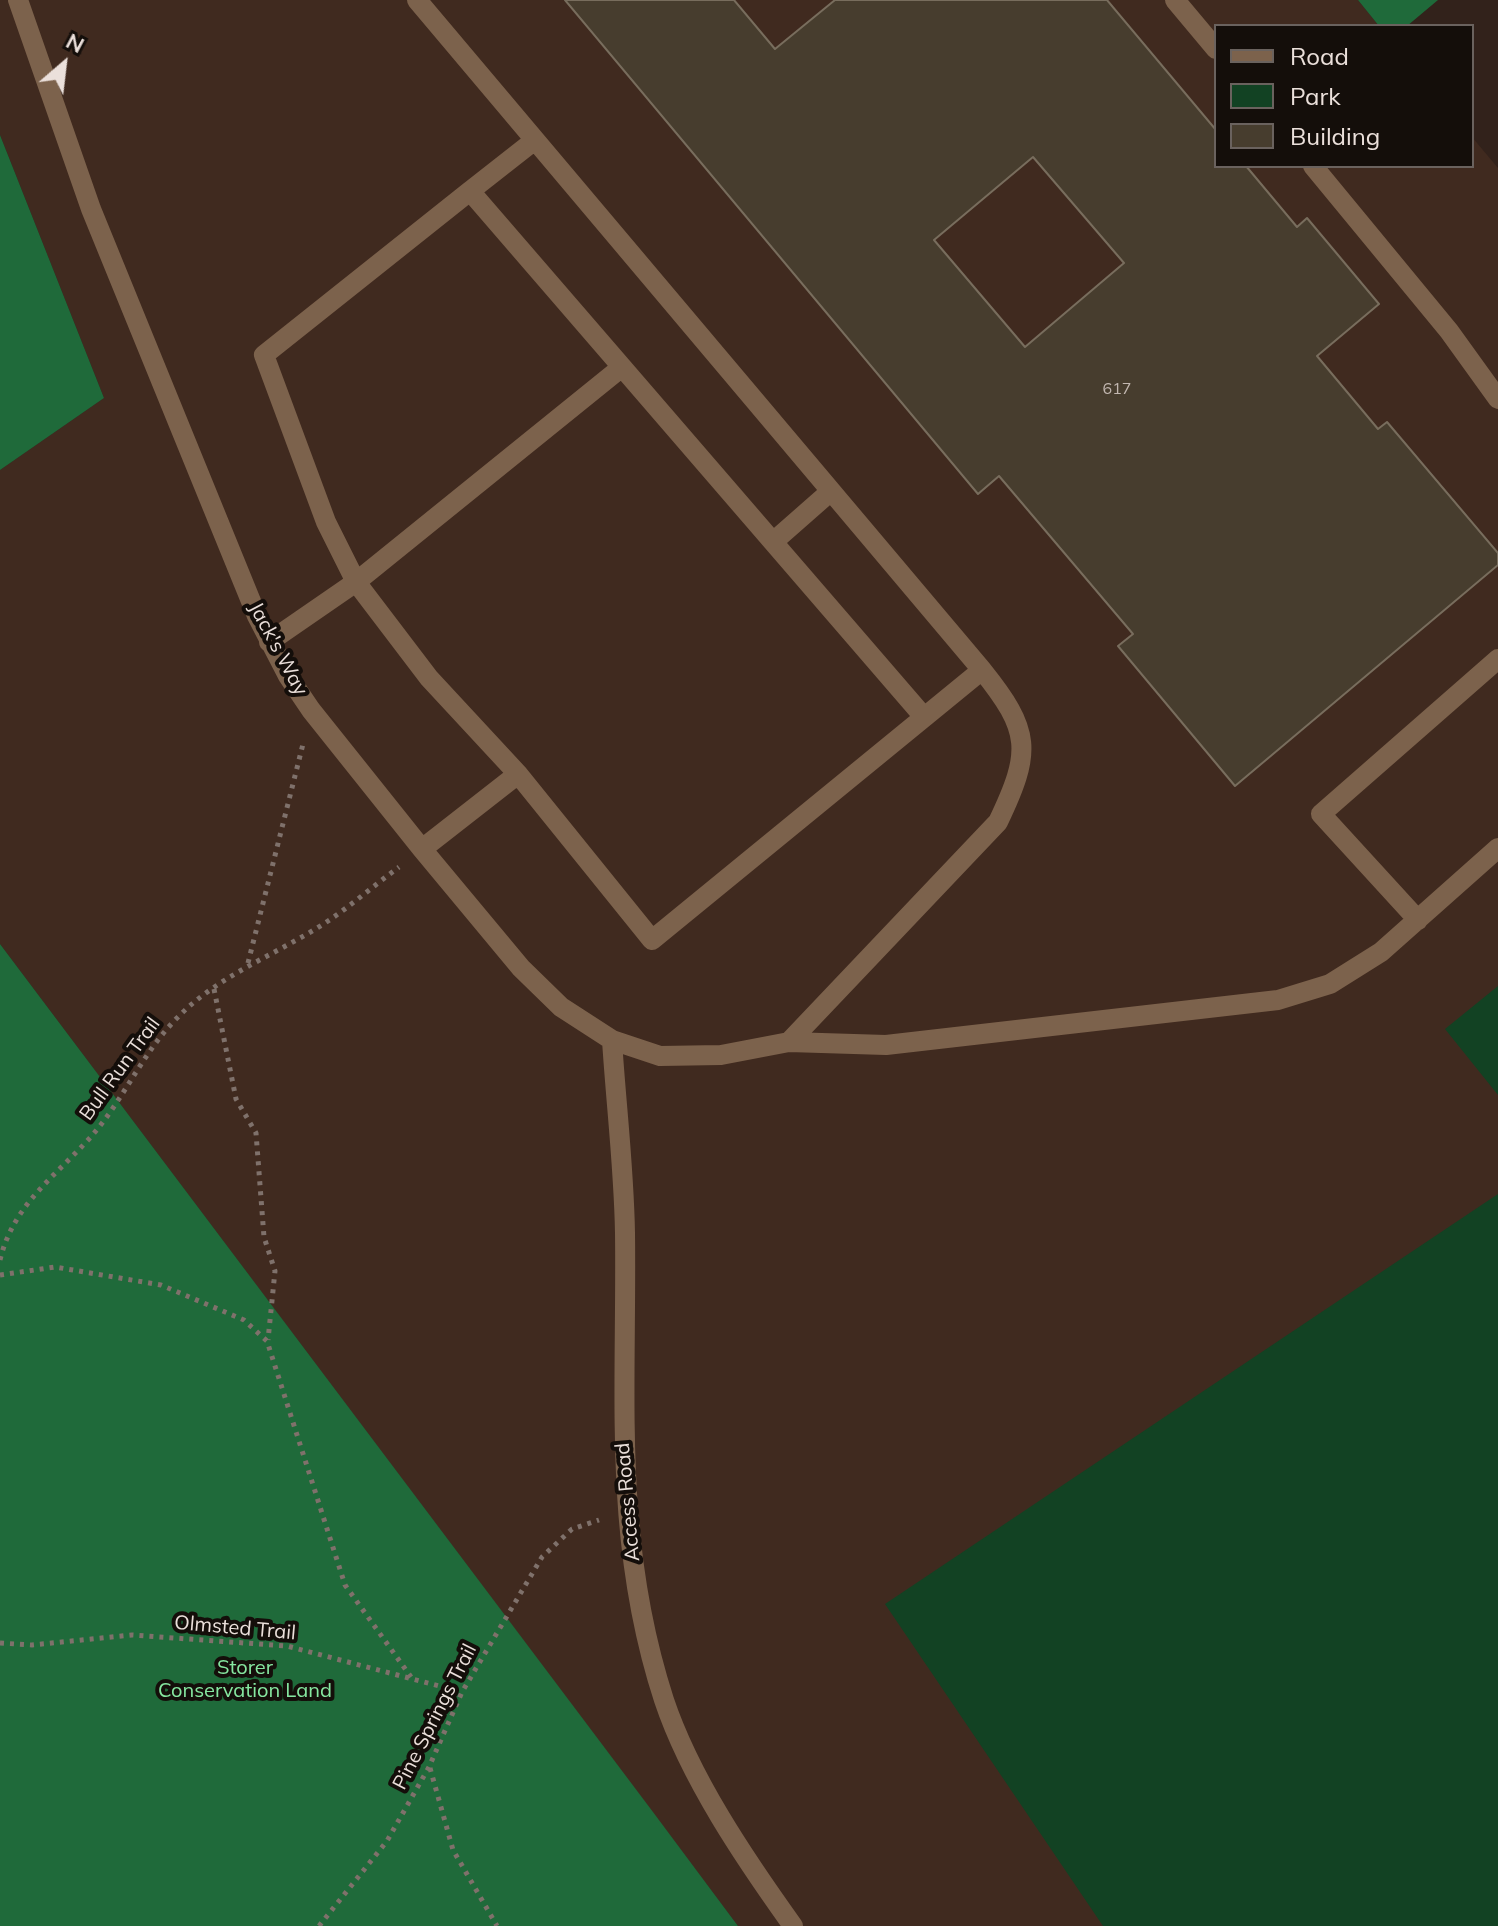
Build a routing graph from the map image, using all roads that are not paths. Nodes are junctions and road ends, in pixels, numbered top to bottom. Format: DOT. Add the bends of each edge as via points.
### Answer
graph roads {
  1 [pos="18,0"];
  2 [pos="417,0"];
  3 [pos="1175,0"];
  4 [pos="1214,47"];
  5 [pos="535,140"];
  6 [pos="1315,168"];
  7 [pos="470,191"];
  8 [pos="622,367"];
  9 [pos="1498,399"];
  10 [pos="831,491"];
  11 [pos="773,542"];
  12 [pos="356,582"];
  13 [pos="269,642"];
  14 [pos="1498,659"];
  15 [pos="982,670"];
  16 [pos="924,717"];
  17 [pos="518,774"];
  18 [pos="1498,848"];
  19 [pos="422,849"];
  20 [pos="1418,920"];
  21 [pos="612,1040"];
  22 [pos="789,1042"];
  23 [pos="793,1926"];
  1 -- 13 [label="street, Jack's Way" via="91,209"];
  2 -- 5 [label="street"];
  3 -- 4 [label="street"];
  5 -- 7 [label="street"];
  5 -- 10 [label="street"];
  6 -- 9 [label="street"];
  7 -- 8 [label="street"];
  7 -- 12 [label="street" via="264,355 326,522"];
  8 -- 11 [label="street"];
  8 -- 12 [label="street"];
  10 -- 11 [label="street"];
  10 -- 15 [label="street"];
  11 -- 16 [label="street"];
  12 -- 13 [label="street"];
  12 -- 17 [label="street" via="429,678"];
  13 -- 19 [label="street, Jack's Way" via="311,710"];
  14 -- 20 [label="street" via="1321,814"];
  15 -- 16 [label="street"];
  15 -- 22 [label="street" via="1009,704 1023,739 1019,778 998,822"];
  16 -- 17 [label="street" via="652,940"];
  17 -- 19 [label="street"];
  18 -- 20 [label="street, Jack's Way"];
  19 -- 21 [label="street, Jack's Way" via="521,968 561,1007"];
  20 -- 22 [label="street, Jack's Way" via="1381,952 1330,984 1278,1000 886,1045"];
  21 -- 22 [label="street, Jack's Way" via="660,1056 721,1055"];
  21 -- 23 [label="street, Access Road" via="625,1233 626,1511 645,1625 665,1702 725,1823"];
}
